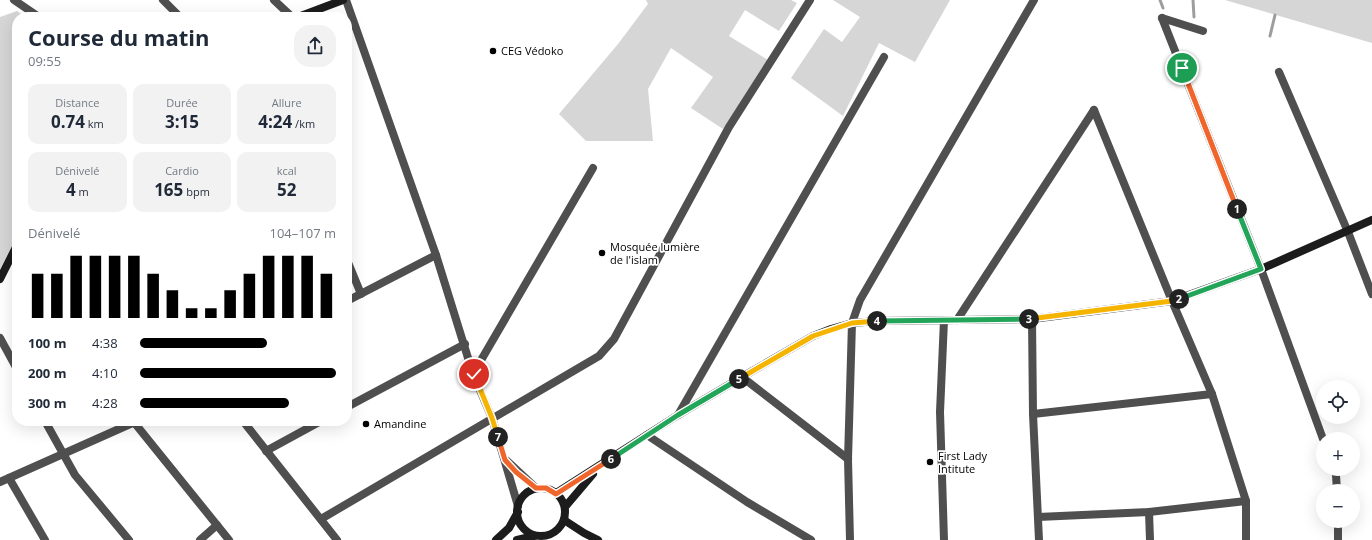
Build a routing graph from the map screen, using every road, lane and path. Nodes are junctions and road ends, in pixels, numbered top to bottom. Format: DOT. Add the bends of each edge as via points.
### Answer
graph roads {
  1 [pos="14,0"];
  2 [pos="163,0"];
  3 [pos="274,0"];
  4 [pos="345,0"];
  5 [pos="810,0"];
  6 [pos="1034,0"];
  7 [pos="32,12"];
  8 [pos="175,12"];
  9 [pos="287,12"];
  10 [pos="312,12"];
  11 [pos="349,12"];
  12 [pos="352,20"];
  13 [pos="1203,31"];
  14 [pos="884,57"];
  15 [pos="1278,72"];
  16 [pos="593,168"];
  17 [pos="1372,220"];
  18 [pos="1348,232"];
  19 [pos="12,255"];
  20 [pos="436,255"];
  21 [pos="1261,269"];
  22 [pos="352,273"];
  23 [pos="0,278"];
  24 [pos="360,294"];
  25 [pos="1372,294"];
  26 [pos="352,298"];
  27 [pos="1172,301"];
  28 [pos="1032,319"];
  29 [pos="944,320"];
  30 [pos="957,320"];
  31 [pos="852,323"];
  32 [pos="0,338"];
  33 [pos="465,344"];
  34 [pos="12,360"];
  35 [pos="474,374"];
  36 [pos="742,377"];
  37 [pos="1212,394"];
  38 [pos="352,404"];
  39 [pos="1033,414"];
  40 [pos="678,415"];
  41 [pos="492,418"];
  42 [pos="48,426"];
  43 [pos="126,426"];
  44 [pos="138,426"];
  45 [pos="247,426"];
  46 [pos="312,426"];
  47 [pos="1320,432"];
  48 [pos="647,435"];
  49 [pos="266,451"];
  50 [pos="63,454"];
  51 [pos="848,459"];
  52 [pos="505,460"];
  53 [pos="598,468"];
  54 [pos="10,478"];
  55 [pos="0,482"];
  56 [pos="536,488"];
  57 [pos="556,494"];
  58 [pos="1246,501"];
  59 [pos="565,507"];
  60 [pos="518,509"];
  61 [pos="1149,512"];
  62 [pos="1038,517"];
  63 [pos="320,520"];
  64 [pos="564,520"];
  65 [pos="217,525"];
  66 [pos="559,528"];
  67 [pos="1338,528"];
  68 [pos="584,533"];
  69 [pos="534,536"];
  70 [pos="45,540"];
  71 [pos="128,540"];
  72 [pos="200,540"];
  73 [pos="229,540"];
  74 [pos="337,540"];
  75 [pos="496,540"];
  76 [pos="517,540"];
  77 [pos="598,540"];
  78 [pos="811,540"];
  79 [pos="850,540"];
  80 [pos="944,540"];
  81 [pos="1039,540"];
  82 [pos="1150,540"];
  83 [pos="1246,540"];
  84 [pos="1338,540"];
  1 -- 7 [label="street"];
  2 -- 8 [label="street"];
  3 -- 9 [label="street"];
  4 -- 10 [label="street"];
  4 -- 11 [label="street"];
  5 -- 41 [label="street" via="730,127 614,339 592,360"];
  6 -- 31 [label="street" via="860,300"];
  12 -- 20 [label="street"];
  13 -- 21 [label="street" via="1162,18"];
  14 -- 40 [label="street"];
  15 -- 18 [label="street"];
  16 -- 35 [label="street"];
  17 -- 18 [label="street"];
  18 -- 21 [label="street"];
  18 -- 25 [label="street"];
  19 -- 23 [label="street"];
  20 -- 24 [label="street"];
  20 -- 33 [label="street"];
  21 -- 27 [label="street"];
  21 -- 47 [label="street"];
  22 -- 24 [label="street"];
  24 -- 26 [label="street"];
  27 -- 28 [label="street"];
  27 -- 30 [label="street" via="1094,110"];
  27 -- 37 [label="street"];
  28 -- 30 [label="street"];
  28 -- 39 [label="street"];
  29 -- 30 [label="street"];
  29 -- 31 [label="street"];
  29 -- 80 [label="street" via="940,412"];
  31 -- 36 [label="street" via="813,336"];
  31 -- 51 [label="street"];
  32 -- 34 [label="street"];
  33 -- 35 [label="street"];
  33 -- 38 [label="street"];
  35 -- 41 [label="street"];
  36 -- 40 [label="street"];
  36 -- 51 [label="street"];
  37 -- 39 [label="street"];
  37 -- 58 [label="street"];
  39 -- 62 [label="street"];
  40 -- 48 [label="street"];
  41 -- 52 [label="street"];
  41 -- 63 [label="street"];
  42 -- 50 [label="street"];
  43 -- 50 [label="street"];
  44 -- 65 [label="street"];
  45 -- 49 [label="street"];
  46 -- 49 [label="street"];
  48 -- 53 [label="street"];
  48 -- 78 [label="street" via="747,502"];
  49 -- 63 [label="street"];
  50 -- 54 [label="street"];
  50 -- 71 [label="street" via="75,475"];
  51 -- 79 [label="street"];
  52 -- 56 [label="street"];
  52 -- 60 [label="street"];
  53 -- 57 [label="street"];
  53 -- 59 [label="street"];
  54 -- 55 [label="street"];
  54 -- 70 [label="street"];
  56 -- 57 [label="street" via="546,488"];
  56 -- 60 [label="street" via="525,495"];
  57 -- 59 [label="street"];
  58 -- 61 [label="street"];
  58 -- 83 [label="street"];
  59 -- 64 [label="street"];
  60 -- 69 [label="street" via="519,522"];
  60 -- 75 [label="street" via="509,528"];
  61 -- 62 [label="street"];
  61 -- 82 [label="street"];
  62 -- 81 [label="street"];
  63 -- 74 [label="street"];
  64 -- 66 [label="street"];
  64 -- 68 [label="street"];
  65 -- 72 [label="street"];
  65 -- 73 [label="street"];
  66 -- 68 [label="street"];
  66 -- 69 [label="street" via="551,535"];
  67 -- 84 [label="street"];
  68 -- 77 [label="street"];
  69 -- 76 [label="street"];
}
